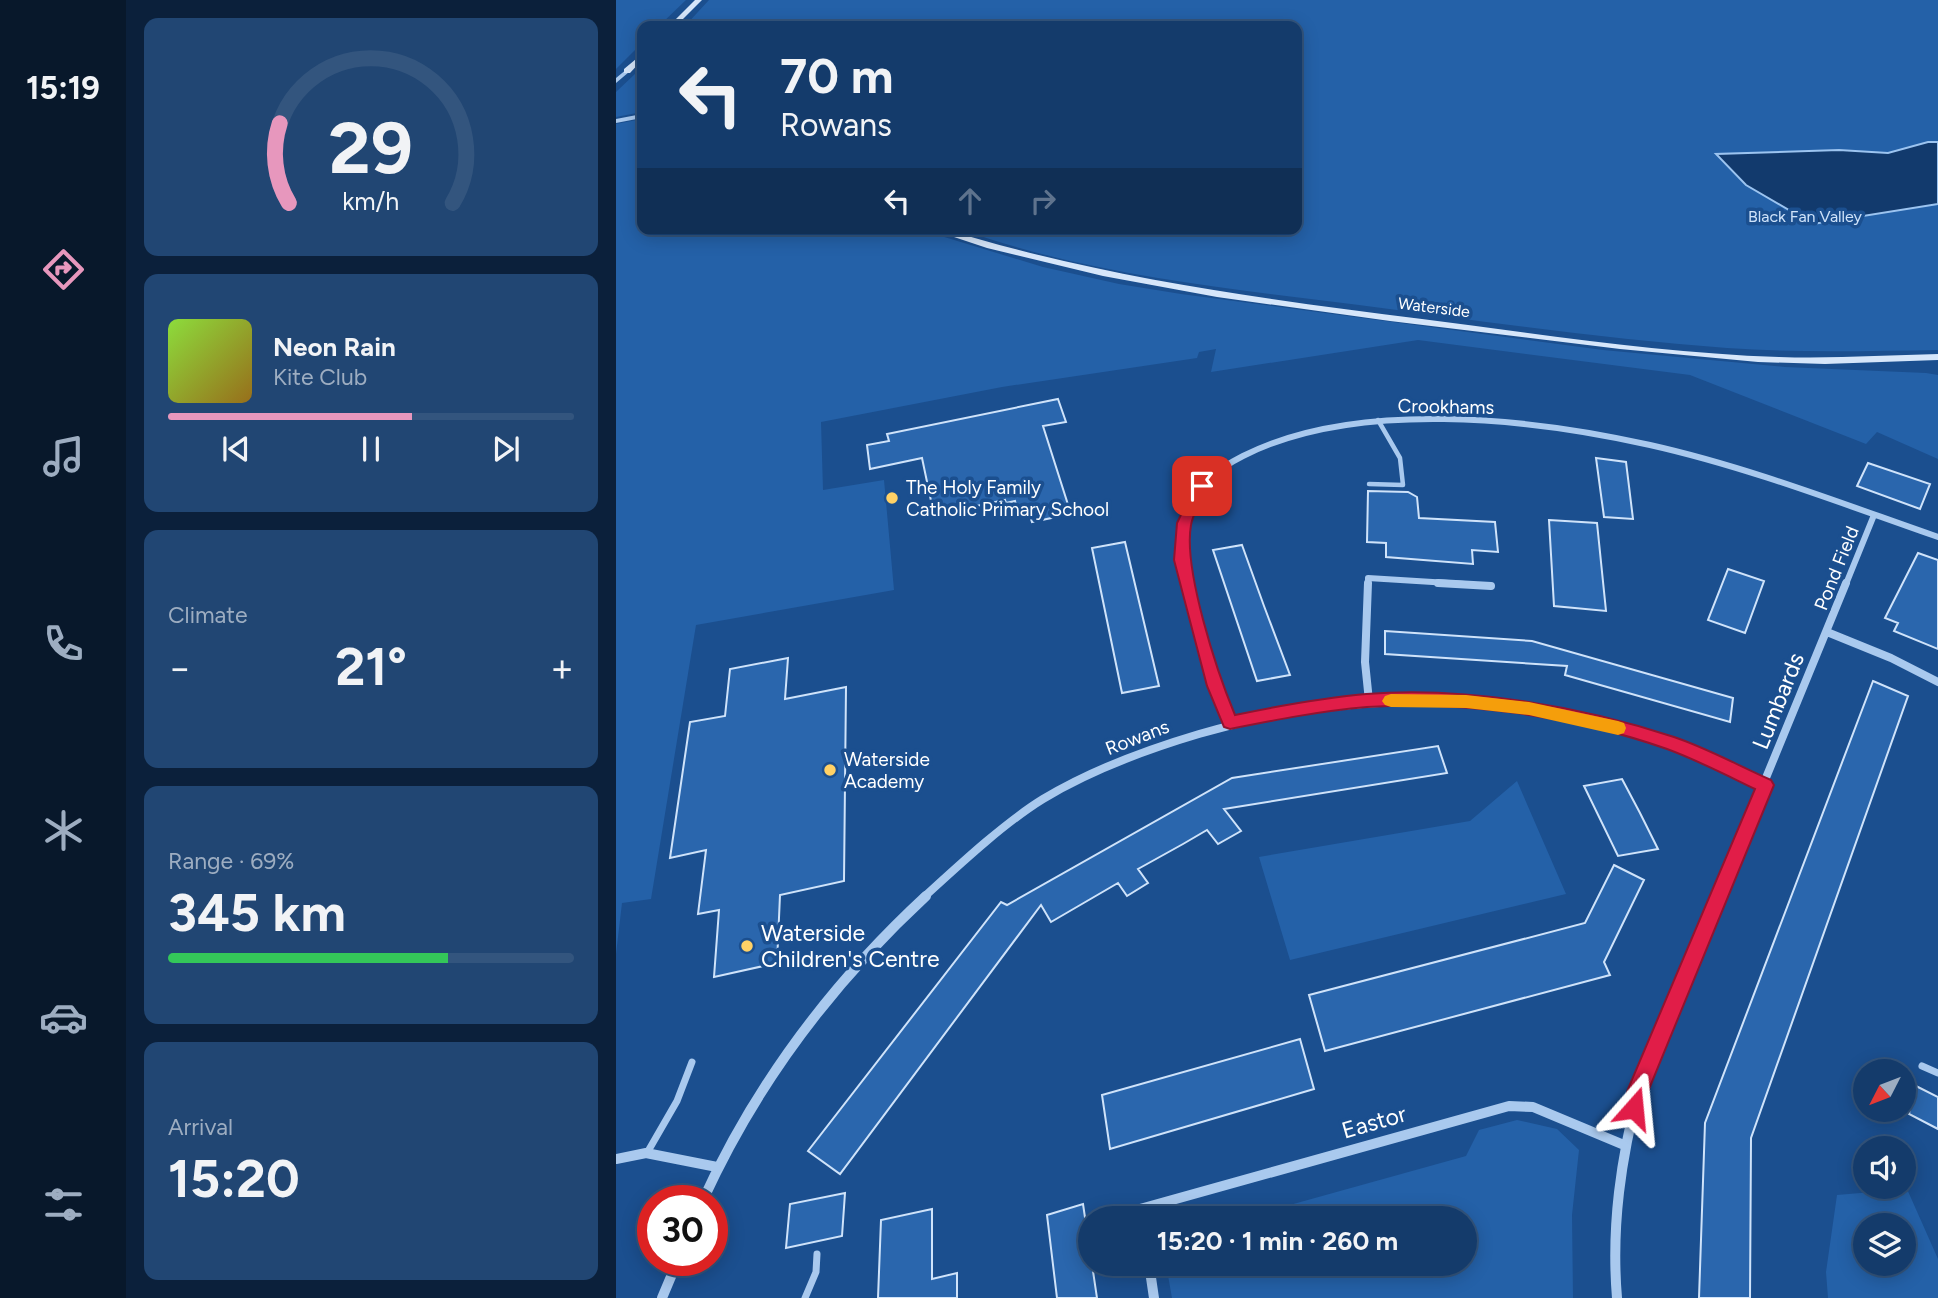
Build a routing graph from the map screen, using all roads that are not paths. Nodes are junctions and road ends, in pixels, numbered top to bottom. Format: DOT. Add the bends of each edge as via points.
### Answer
graph roads {
  1 [pos="699,0"];
  2 [pos="677,21"];
  3 [pos="637,61"];
  4 [pos="627,71"];
  5 [pos="637,71"];
  6 [pos="616,81"];
  7 [pos="637,117"];
  8 [pos="616,121"];
  9 [pos="952,235"];
  10 [pos="1938,357"];
  11 [pos="1378,420"];
  12 [pos="1369,484"];
  13 [pos="1874,515"];
  14 [pos="1938,537"];
  15 [pos="1491,586"];
  16 [pos="1827,632"];
  17 [pos="1938,682"];
  18 [pos="1368,701"];
  19 [pos="1230,722"];
  20 [pos="1765,785"];
  21 [pos="692,1062"];
  22 [pos="1923,1066"];
  23 [pos="1938,1073"];
  24 [pos="1624,1145"];
  25 [pos="646,1153"];
  26 [pos="616,1159"];
  27 [pos="717,1167"];
  28 [pos="709,1185"];
  29 [pos="1151,1206"];
  30 [pos="817,1255"];
  31 [pos="671,1276"];
  32 [pos="1151,1276"];
  33 [pos="662,1298"];
  34 [pos="805,1298"];
  35 [pos="1154,1298"];
  36 [pos="1618,1298"];
  1 -- 2 [label="main road"];
  3 -- 4 [label="main road"];
  4 -- 5 [label="main road"];
  4 -- 6 [label="street"];
  7 -- 8 [label="street"];
  9 -- 10 [label="main road, Waterside" via="1005,253 1120,278 1528,335 1760,359"];
  11 -- 12 [label="lane" via="1406,469 1403,485"];
  11 -- 13 [label="street, Crookhams" via="1503,423 1623,439 1677,451"];
  11 -- 19 [label="street, Crookhams" via="1286,437 1238,456 1202,486 1192,503 1184,523 1182,560 1215,686"];
  13 -- 14 [label="street, Crookhams"];
  13 -- 16 [label="street, Pond Field"];
  15 -- 18 [label="street" via="1368,578"];
  16 -- 17 [label="street"];
  16 -- 20 [label="street, Lumbards"];
  18 -- 19 [label="street, Rowans"];
  18 -- 20 [label="street, Rowans" via="1466,701 1549,711 1672,744"];
  19 -- 27 [label="street, Rowans" via="1131,756 1038,802 917,903 843,980 771,1072"];
  20 -- 24 [label="street, Lumbards" via="1639,1089"];
  21 -- 25 [label="lane" via="677,1101"];
  22 -- 23 [label="lane"];
  24 -- 29 [label="street, Eastor" via="1533,1107 1509,1107"];
  24 -- 36 [label="street, Lumbards" via="1615,1244"];
  25 -- 26 [label="street"];
  25 -- 27 [label="street"];
  27 -- 28 [label="street, Rowans"];
  30 -- 34 [label="lane" via="816,1272"];
  31 -- 33 [label="street"];
  32 -- 35 [label="street"];
}
